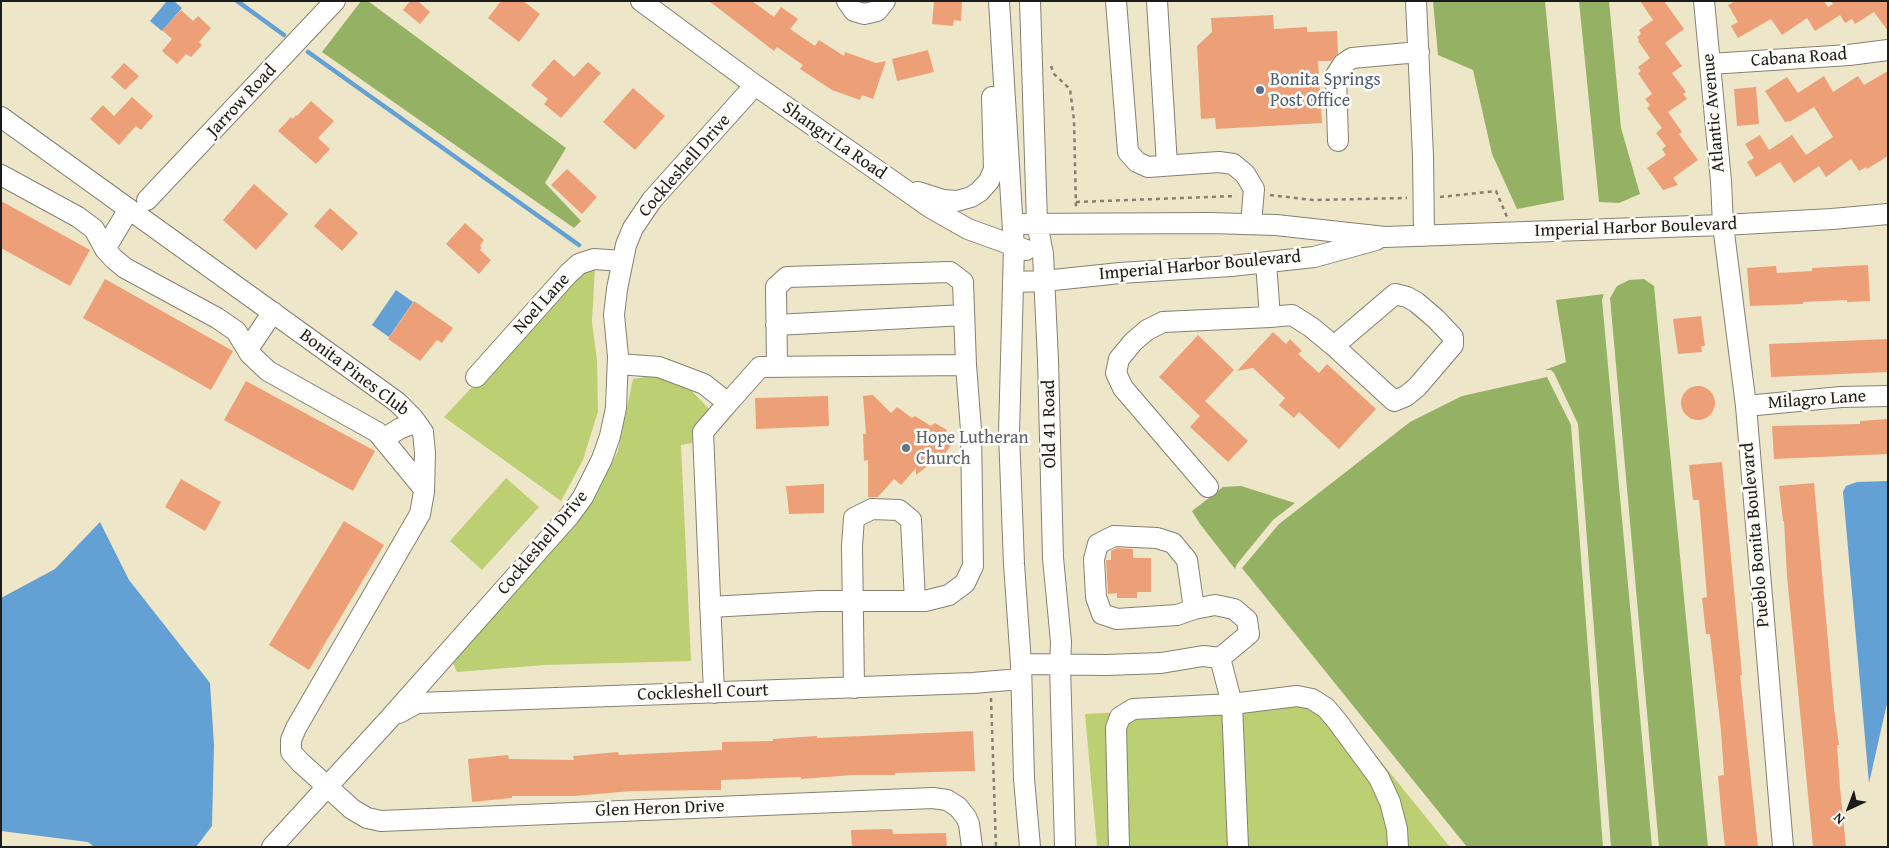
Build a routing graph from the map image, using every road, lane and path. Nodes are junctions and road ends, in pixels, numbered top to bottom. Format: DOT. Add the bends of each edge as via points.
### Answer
graph roads {
  1 [pos="335,1"];
  2 [pos="641,1"];
  3 [pos="847,1"];
  4 [pos="885,1"];
  5 [pos="987,1"];
  6 [pos="999,1"];
  7 [pos="1030,1"];
  8 [pos="1116,1"];
  9 [pos="1158,1"];
  10 [pos="1416,1"];
  11 [pos="1704,1"];
  12 [pos="1888,50"];
  13 [pos="1419,52"];
  14 [pos="1050,64"];
  15 [pos="1710,64"];
  16 [pos="755,85"];
  17 [pos="1,117"];
  18 [pos="1338,141"];
  19 [pos="1167,165"];
  20 [pos="1,176"];
  21 [pos="897,185"];
  22 [pos="1262,194"];
  23 [pos="1238,196"];
  24 [pos="1436,197"];
  25 [pos="1414,198"];
  26 [pos="1076,202"];
  27 [pos="138,205"];
  28 [pos="1076,210"];
  29 [pos="1888,214"];
  30 [pos="1508,220"];
  31 [pos="1037,223"];
  32 [pos="1013,224"];
  33 [pos="1251,224"];
  34 [pos="1723,225"];
  35 [pos="1424,236"];
  36 [pos="1385,237"];
  37 [pos="1014,247"];
  38 [pos="105,249"];
  39 [pos="1042,254"];
  40 [pos="622,261"];
  41 [pos="1266,263"];
  42 [pos="1044,281"];
  43 [pos="1012,282"];
  44 [pos="273,312"];
  45 [pos="964,316"];
  46 [pos="1270,317"];
  47 [pos="776,324"];
  48 [pos="1334,346"];
  49 [pos="248,349"];
  50 [pos="618,364"];
  51 [pos="966,365"];
  52 [pos="777,367"];
  53 [pos="476,377"];
  54 [pos="1888,396"];
  55 [pos="728,403"];
  56 [pos="1746,406"];
  57 [pos="416,422"];
  58 [pos="383,439"];
  59 [pos="1208,488"];
  60 [pos="424,489"];
  61 [pos="854,601"];
  62 [pos="915,601"];
  63 [pos="1194,609"];
  64 [pos="710,616"];
  65 [pos="1220,658"];
  66 [pos="1060,665"];
  67 [pos="1021,672"];
  68 [pos="854,688"];
  69 [pos="714,693"];
  70 [pos="991,694"];
  71 [pos="1232,704"];
  72 [pos="390,718"];
  73 [pos="326,787"];
  74 [pos="272,847"];
  75 [pos="972,847"];
  76 [pos="996,847"];
  77 [pos="1030,847"];
  78 [pos="1065,847"];
  79 [pos="1119,847"];
  80 [pos="1238,847"];
  81 [pos="1398,847"];
  82 [pos="1783,847"];
  1 -- 27 [label="street, Jarrow Road"];
  2 -- 16 [label="street, Shangri La Road"];
  3 -- 4 [label="street" via="854,11 864,14 877,11"];
  5 -- 21 [label="street" via="994,169 989,181 979,192 957,201 943,200"];
  6 -- 32 [label="street"];
  7 -- 31 [label="street, Old 41 Road"];
  8 -- 19 [label="street" via="1128,152 1136,162 1148,166"];
  9 -- 19 [label="street"];
  10 -- 13 [label="street"];
  11 -- 15 [label="street, Atlantic Avenue"];
  12 -- 15 [label="street, Cabana Road"];
  13 -- 18 [label="street" via="1352,58 1343,64 1336,75"];
  13 -- 35 [label="street"];
  14 -- 26 [label="path" via="1054,74 1070,89"];
  15 -- 34 [label="street, Atlantic Avenue"];
  16 -- 21 [label="street, Shangri La Road"];
  16 -- 40 [label="street, Cockleshell Drive" via="642,214 626,245"];
  17 -- 27 [label="street, Bonita Pines Club"];
  19 -- 33 [label="street" via="1233,164 1246,174 1254,189"];
  20 -- 38 [label="street" via="94,228"];
  21 -- 37 [label="street, Shangri La Road" via="968,229"];
  22 -- 25 [label="path" via="1313,200"];
  23 -- 26 [label="path"];
  24 -- 30 [label="path" via="1496,191"];
  26 -- 28 [label="path"];
  27 -- 38 [label="street, Jarrow Road"];
  27 -- 44 [label="street, Bonita Pines Club"];
  29 -- 34 [label="street, Imperial Harbor Boulevard"];
  31 -- 32 [label="street, Imperial Harbor Boulevard"];
  31 -- 33 [label="street, Imperial Harbor Boulevard"];
  31 -- 39 [label="street, Old 41 Road"];
  32 -- 37 [label="street"];
  33 -- 36 [label="street, Imperial Harbor Boulevard"];
  34 -- 35 [label="street, Imperial Harbor Boulevard"];
  34 -- 56 [label="street, Pueblo Bonita Boulevard"];
  35 -- 36 [label="street, Imperial Harbor Boulevard"];
  36 -- 41 [label="street, Imperial Harbor Boulevard" via="1314,257"];
  37 -- 39 [label="street, Shangri La Road"];
  37 -- 43 [label="street"];
  38 -- 49 [label="street" via="125,268 236,331"];
  39 -- 42 [label="street, Old 41 Road"];
  40 -- 50 [label="street, Cockleshell Drive" via="614,315"];
  40 -- 53 [label="street, Noel Lane" via="594,259 579,264"];
  41 -- 42 [label="street, Imperial Harbor Boulevard"];
  41 -- 46 [label="street"];
  42 -- 43 [label="street, Imperial Harbor Boulevard"];
  42 -- 66 [label="street, Old 41 Road" via="1053,558"];
  43 -- 67 [label="street" via="1009,433"];
  44 -- 49 [label="street"];
  44 -- 57 [label="street, Bonita Pines Club" via="397,402"];
  45 -- 47 [label="street"];
  45 -- 47 [label="street" via="963,282 950,272 787,278 776,287"];
  45 -- 51 [label="street"];
  46 -- 48 [label="street" via="1292,315"];
  46 -- 59 [label="street" via="1163,322 1132,342 1119,359 1116,372 1123,388"];
  47 -- 52 [label="street"];
  48 -- 48 [label="street" via="1394,401 1418,386 1453,345 1453,337 1416,302 1395,294"];
  49 -- 58 [label="street" via="268,371 362,423"];
  50 -- 55 [label="street" via="660,367 704,384"];
  50 -- 72 [label="street, Cockleshell Drive" via="616,408 610,436 583,498"];
  51 -- 52 [label="street"];
  51 -- 62 [label="street" via="971,430 973,566 965,583 949,595"];
  52 -- 55 [label="street" via="760,368"];
  54 -- 56 [label="street, Milagro Lane"];
  55 -- 64 [label="street" via="703,432"];
  56 -- 82 [label="street, Pueblo Bonita Boulevard"];
  57 -- 58 [label="street"];
  57 -- 60 [label="street, Bonita Pines Club" via="422,432 425,453"];
  58 -- 60 [label="street"];
  60 -- 73 [label="street, Bonita Pines Club" via="420,514 291,740 291,752"];
  61 -- 62 [label="street"];
  61 -- 62 [label="street" via="854,518 872,509 900,510 911,520"];
  61 -- 64 [label="street"];
  61 -- 68 [label="street"];
  63 -- 63 [label="street" via="1177,615 1117,619 1102,614 1096,597 1094,559 1098,544 1114,536 1157,538 1173,543 1187,560"];
  63 -- 65 [label="street" via="1215,605 1234,609 1247,620 1249,634"];
  64 -- 69 [label="street"];
  65 -- 66 [label="street, Cockleshell Court" via="1203,656 1161,663"];
  65 -- 71 [label="street"];
  66 -- 67 [label="street, Cockleshell Court"];
  66 -- 78 [label="street, Old 41 Road"];
  67 -- 68 [label="street, Cockleshell Court" via="973,683"];
  67 -- 77 [label="street"];
  68 -- 69 [label="street, Cockleshell Court"];
  69 -- 72 [label="street, Cockleshell Court" via="417,703"];
  70 -- 76 [label="path"];
  71 -- 79 [label="street" via="1133,709 1120,717 1116,728"];
  71 -- 80 [label="street"];
  71 -- 81 [label="street" via="1297,696 1312,699 1326,708 1379,778 1390,802"];
  72 -- 73 [label="street, Cockleshell Drive"];
  73 -- 74 [label="street, Cockleshell Drive"];
  73 -- 75 [label="street, Glen Heron Drive" via="366,818 381,821 934,798 947,800 966,817"];
}
